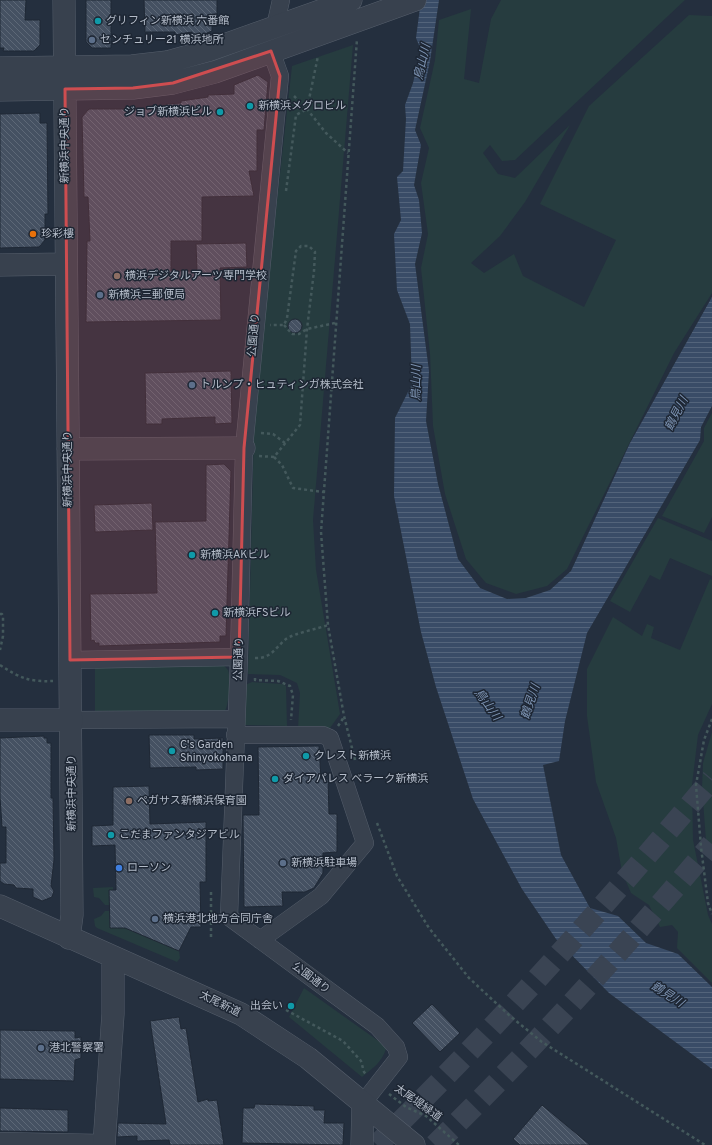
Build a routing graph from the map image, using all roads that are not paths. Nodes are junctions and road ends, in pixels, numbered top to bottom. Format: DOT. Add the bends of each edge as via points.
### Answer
graph roads {
  1 [pos="64,0"];
  2 [pos="281,0"];
  3 [pos="351,0"];
  4 [pos="415,0"];
  5 [pos="275,27"];
  6 [pos="271,51"];
  7 [pos="0,68"];
  8 [pos="65,68"];
  9 [pos="65,89"];
  10 [pos="0,90"];
  11 [pos="65,264"];
  12 [pos="0,265"];
  13 [pos="251,445"];
  14 [pos="68,449"];
  15 [pos="247,658"];
  16 [pos="70,660"];
  17 [pos="0,720"];
  18 [pos="72,720"];
  19 [pos="236,727"];
  20 [pos="0,906"];
  21 [pos="69,938"];
  22 [pos="260,940"];
  23 [pos="113,958"];
  24 [pos="363,1103"];
  25 [pos="0,1141"];
  26 [pos="104,1144"];
  27 [pos="362,1145"];
  28 [pos="414,1145"];
  1 -- 8 [label="street, 新横浜中央通り"];
  2 -- 5 [label="street"];
  3 -- 5 [label="street"];
  4 -- 6 [label="street"];
  5 -- 8 [label="street" via="167,62"];
  6 -- 9 [label="street" via="215,72 173,83 133,88"];
  6 -- 13 [label="street, 公園通り" via="280,76"];
  7 -- 8 [label="street"];
  8 -- 9 [label="street, 新横浜中央通り"];
  9 -- 10 [label="street"];
  9 -- 11 [label="street, 新横浜中央通り"];
  11 -- 12 [label="street"];
  11 -- 14 [label="street, 新横浜中央通り"];
  13 -- 14 [label="street"];
  13 -- 15 [label="street, 公園通り"];
  14 -- 16 [label="street, 新横浜中央通り"];
  15 -- 16 [label="street"];
  15 -- 19 [label="street, 公園通り"];
  16 -- 18 [label="street, 新横浜中央通り"];
  17 -- 18 [label="street"];
  18 -- 19 [label="street"];
  18 -- 21 [label="street, 新横浜中央通り" via="72,915"];
  19 -- 22 [label="street, 公園通り" via="229,917"];
  19 -- 22 [label="street" via="291,735 323,735 330,738 365,843 321,896"];
  20 -- 21 [label="street, 太尾新道"];
  21 -- 23 [label="street, 太尾新道"];
  22 -- 24 [label="street, 公園通り" via="377,1026 396,1047 399,1057"];
  23 -- 24 [label="street, 太尾新道" via="182,986 241,1014 308,1058"];
  23 -- 26 [label="street" via="113,1014"];
  24 -- 27 [label="street"];
  24 -- 28 [label="street, 太尾新道"];
  25 -- 26 [label="street"];
}
